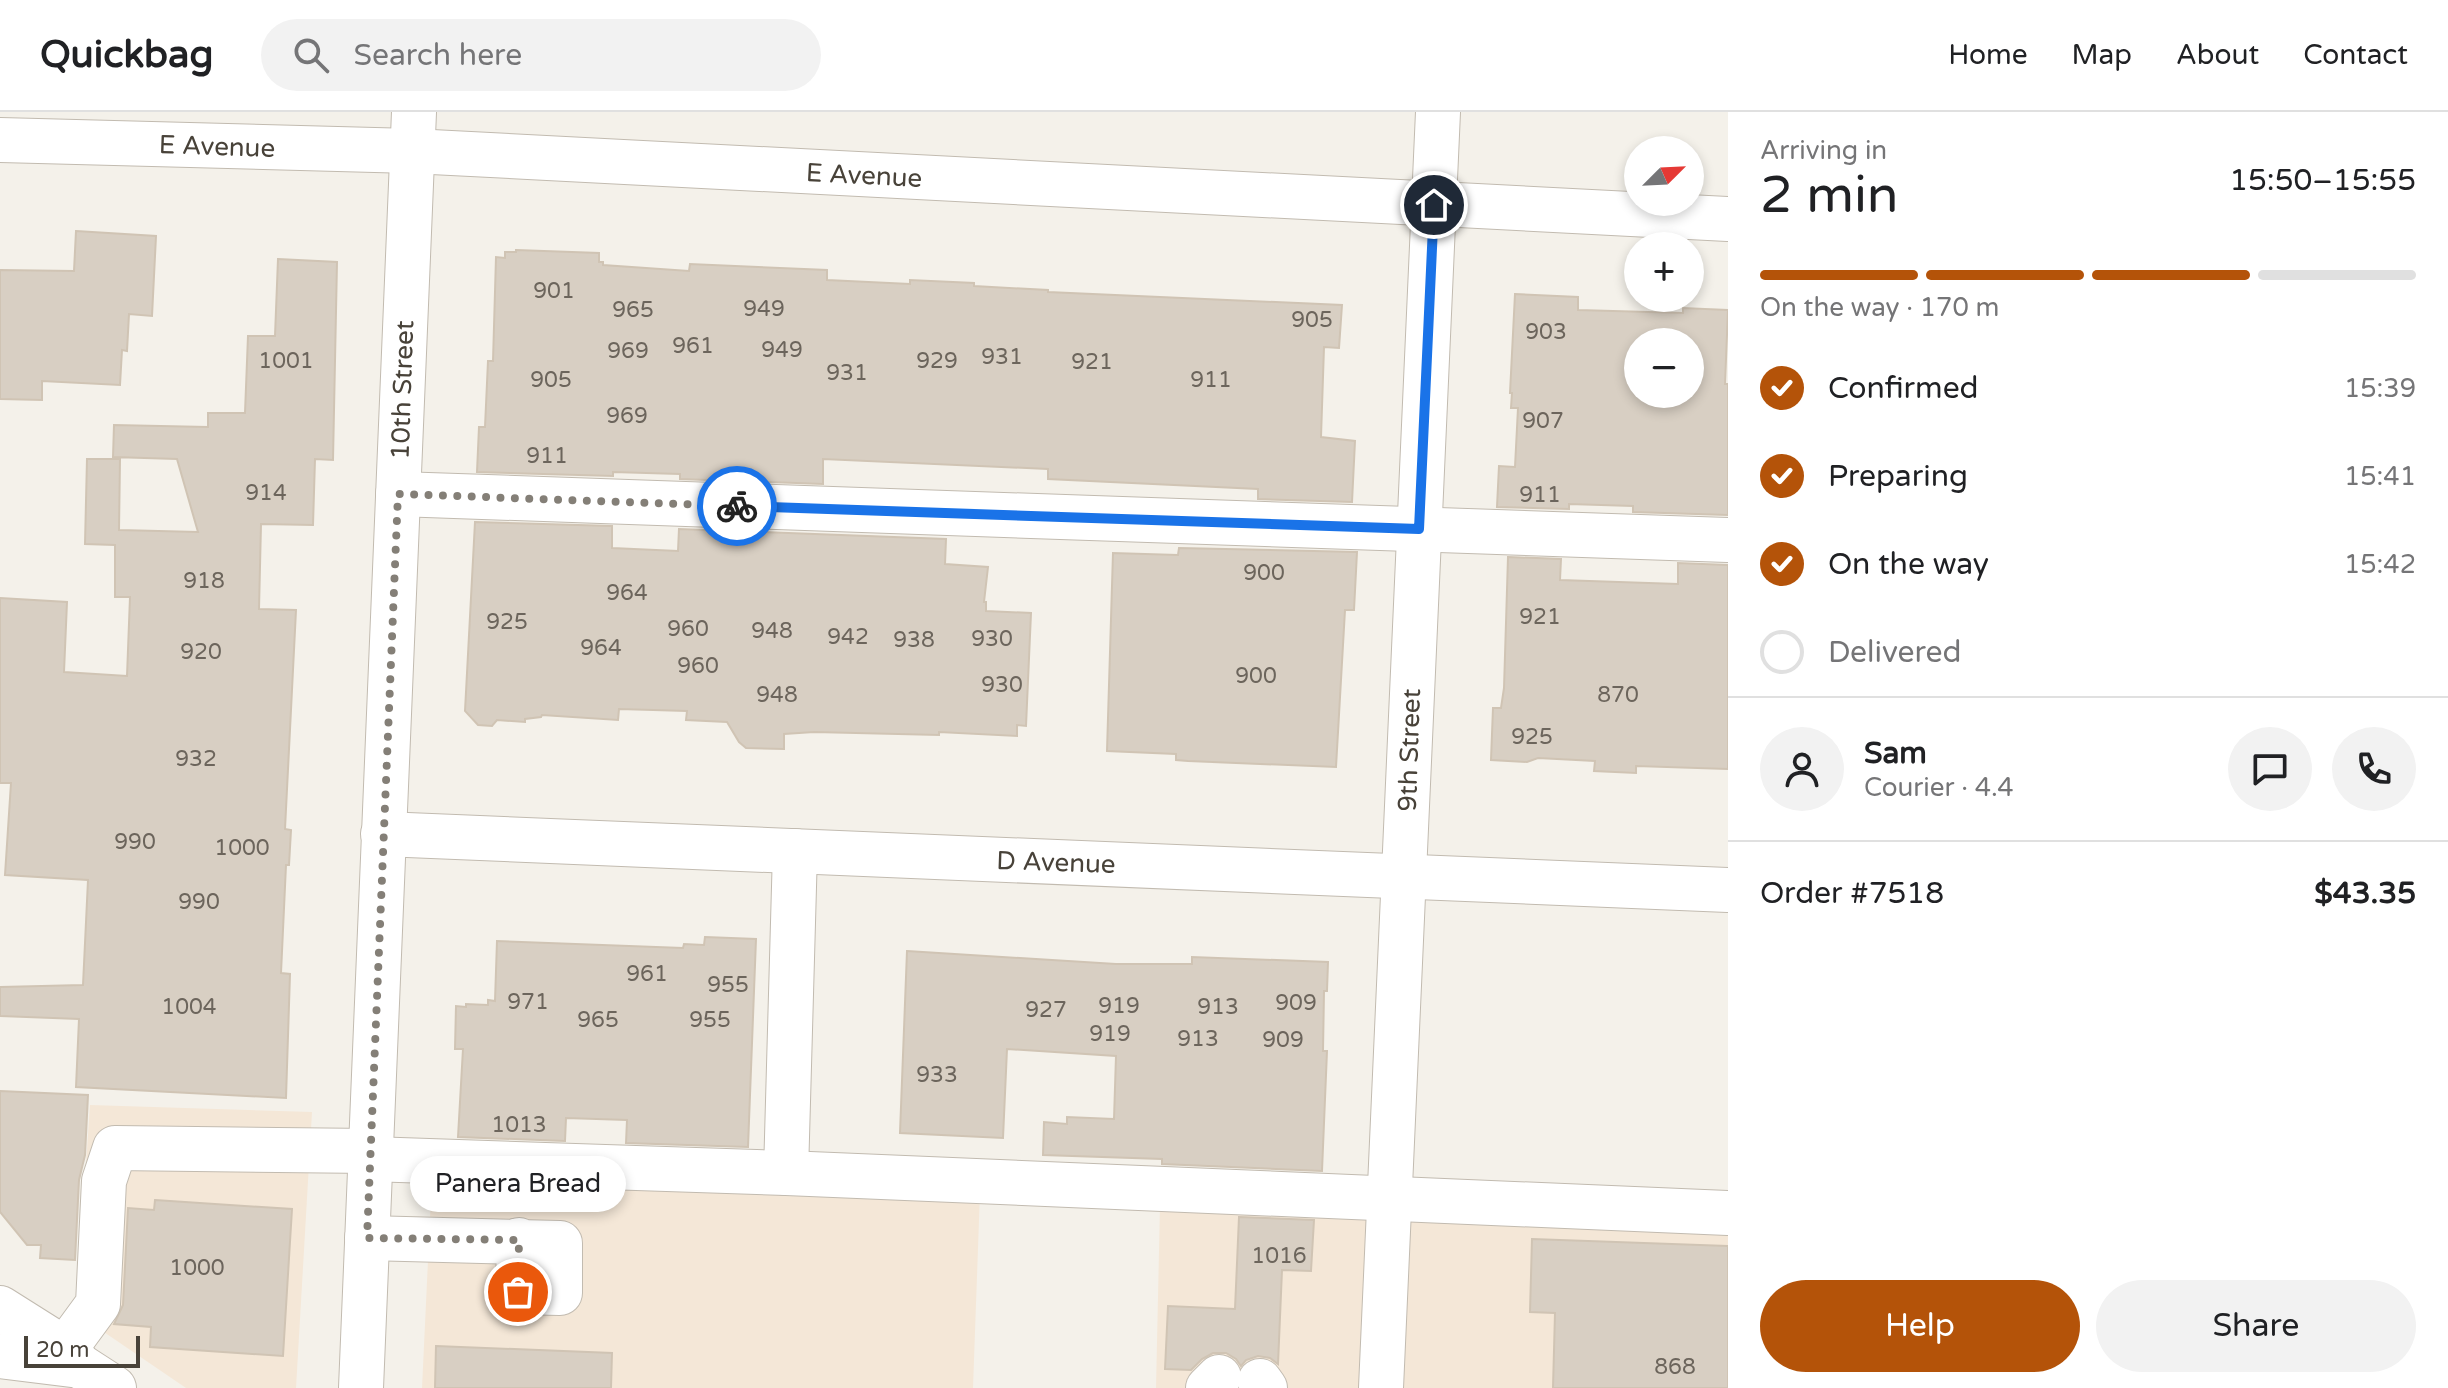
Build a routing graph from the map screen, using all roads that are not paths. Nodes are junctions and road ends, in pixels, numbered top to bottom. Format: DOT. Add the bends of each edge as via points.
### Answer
graph roads {
  1 [pos="1438,112"];
  2 [pos="413,132"];
  3 [pos="0,140"];
  4 [pos="1434,205"];
  5 [pos="1728,219"];
  6 [pos="398,494"];
  7 [pos="1419,529"];
  8 [pos="1728,540"];
  9 [pos="383,834"];
  10 [pos="795,851"];
  11 [pos="1404,877"];
  12 [pos="1728,890"];
  13 [pos="370,1155"];
  14 [pos="786,1173"];
  15 [pos="1390,1197"];
  16 [pos="1728,1213"];
  17 [pos="367,1238"];
  18 [pos="519,1240"];
  19 [pos="0,1308"];
  20 [pos="0,1356"];
  21 [pos="86,1368"];
  22 [pos="361,1388"];
  23 [pos="1381,1388"];
  1 -- 4 [label="street, 9th Street"];
  2 -- 3 [label="street, E Avenue"];
  2 -- 4 [label="street, E Avenue"];
  2 -- 6 [label="street, 10th Street"];
  4 -- 5 [label="street, E Avenue"];
  4 -- 7 [label="street, 9th Street"];
  6 -- 7 [label="street"];
  6 -- 9 [label="street, 10th Street"];
  7 -- 8 [label="street"];
  7 -- 11 [label="street, 9th Street"];
  9 -- 10 [label="street, D Avenue"];
  9 -- 13 [label="street, 10th Street"];
  10 -- 11 [label="street, D Avenue"];
  10 -- 14 [label="street"];
  11 -- 12 [label="street, D Avenue"];
  11 -- 15 [label="street, 9th Street"];
  13 -- 14 [label="street"];
  13 -- 17 [label="street, 10th Street"];
  13 -- 21 [label="street" via="115,1148 104,1181 98,1304"];
  14 -- 15 [label="street"];
  15 -- 16 [label="street"];
  15 -- 23 [label="street, 9th Street"];
  17 -- 18 [label="street"];
  17 -- 22 [label="street, 10th Street"];
  19 -- 21 [label="street"];
  20 -- 21 [label="street"];
}
